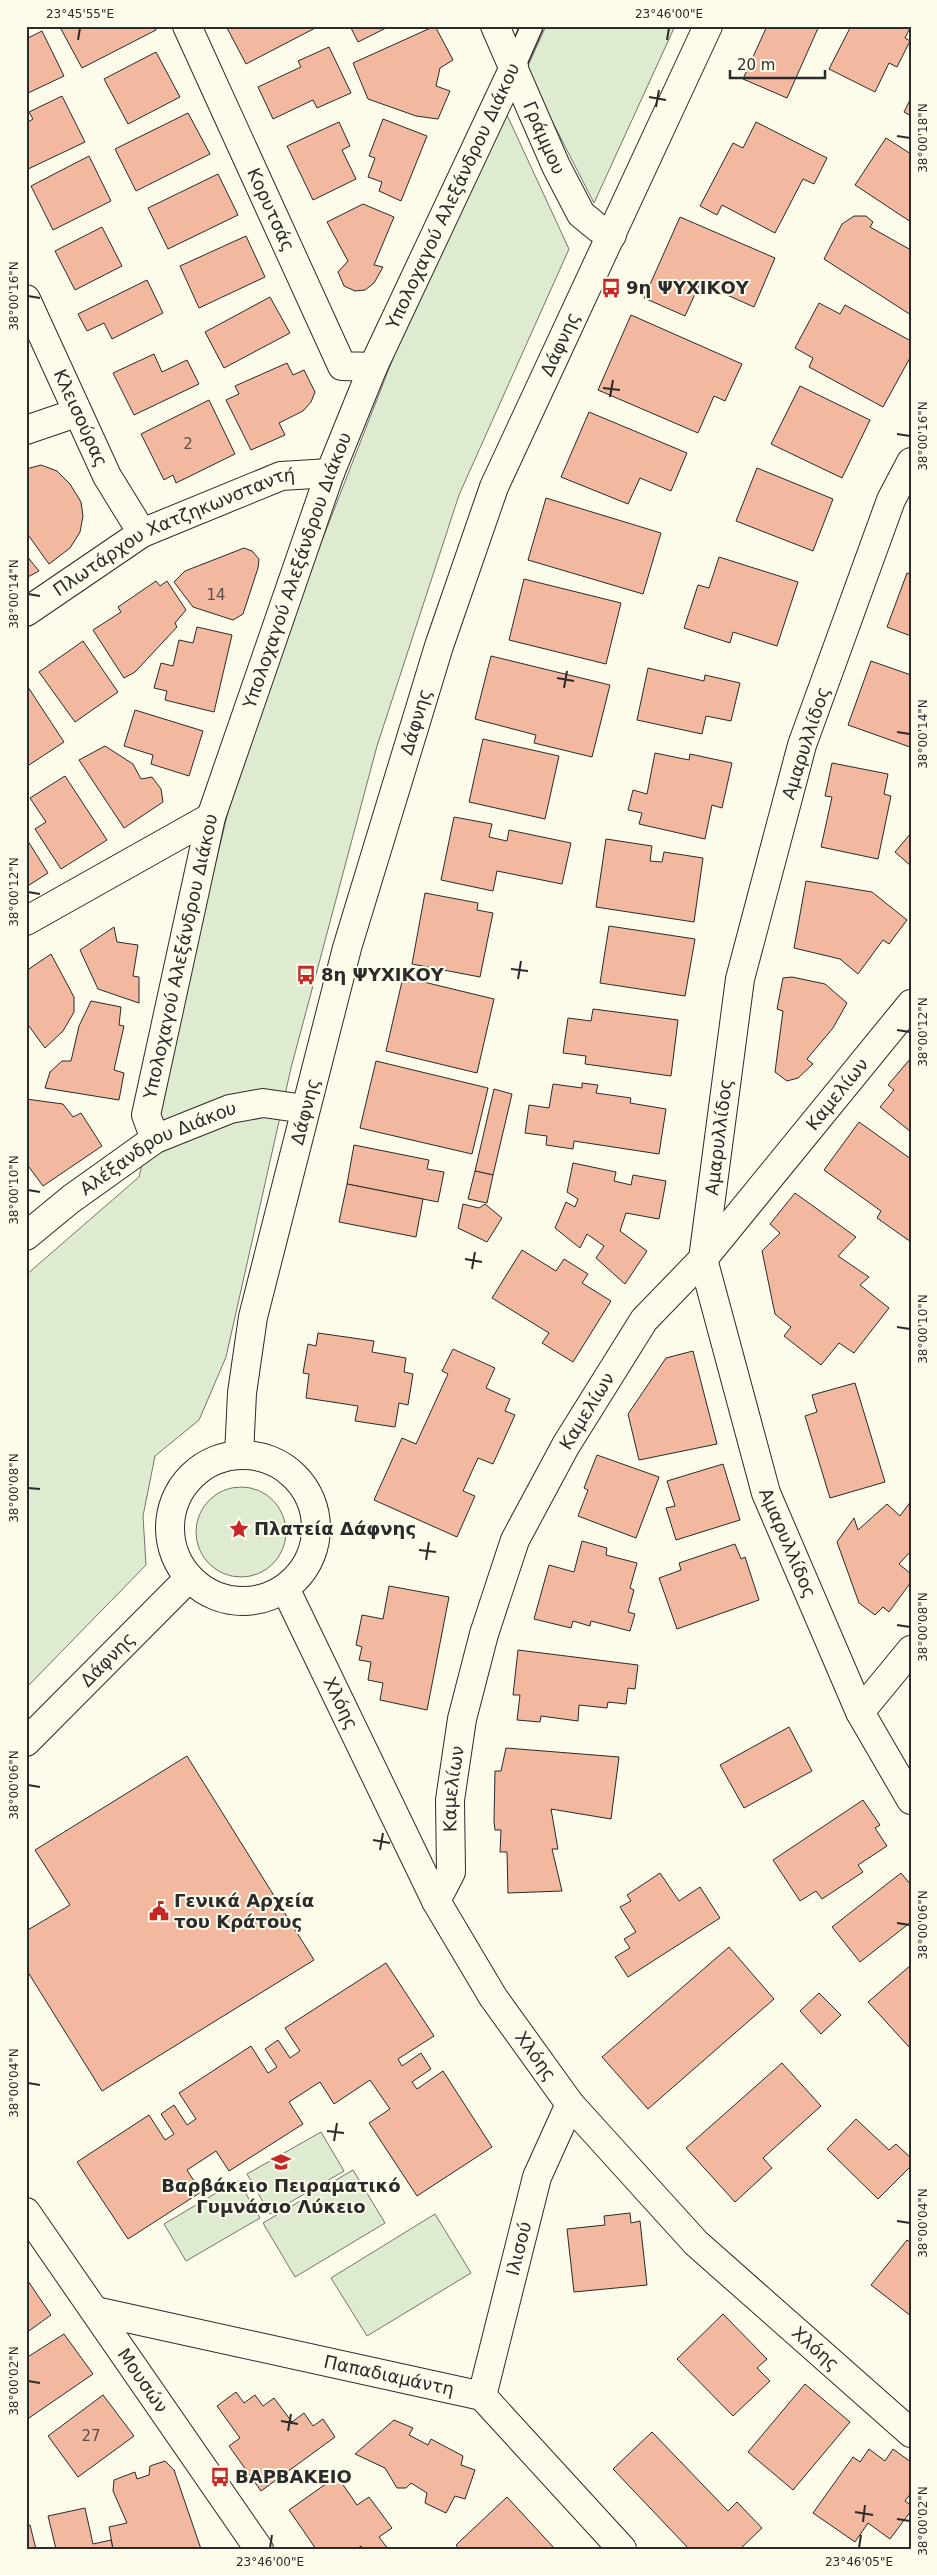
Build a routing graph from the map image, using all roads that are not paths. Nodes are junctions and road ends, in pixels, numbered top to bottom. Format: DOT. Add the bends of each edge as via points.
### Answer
graph roads {
  1 [pos="187,26"];
  2 [pos="495,26"];
  3 [pos="532,26"];
  4 [pos="708,26"];
  5 [pos="514,67"];
  6 [pos="612,235"];
  7 [pos="26,299"];
  8 [pos="373,367"];
  9 [pos="76,413"];
  10 [pos="26,430"];
  11 [pos="911,462"];
  12 [pos="330,473"];
  13 [pos="142,533"];
  14 [pos="26,612"];
  15 [pos="211,817"];
  16 [pos="26,922"];
  17 [pos="911,1004"];
  18 [pos="305,1109"];
  19 [pos="155,1139"];
  20 [pos="26,1236"];
  21 [pos="703,1259"];
  22 [pos="239,1455"];
  23 [pos="189,1578"];
  24 [pos="285,1588"];
  25 [pos="911,1650"];
  26 [pos="860,1712"];
  27 [pos="26,1742"];
  28 [pos="911,1800"];
  29 [pos="436,1901"];
  30 [pos="570,2104"];
  31 [pos="26,2212"];
  32 [pos="95,2312"];
  33 [pos="482,2396"];
  34 [pos="911,2433"];
  35 [pos="258,2549"];
  36 [pos="622,2549"];
  1 -- 8 [label="street, Κορυτσάς" via="342,366"];
  2 -- 5 [label="street, Γράμμου"];
  3 -- 5 [label="street, Υπολοχαγού Αλεξάνδρου Διάκου"];
  4 -- 6 [label="street, Δάφνης"];
  5 -- 6 [label="street, Γράμμου" via="556,166 581,214"];
  5 -- 8 [label="street, Υπολοχαγού Αλεξάνδρου Διάκου"];
  6 -- 18 [label="street, Δάφνης" via="491,497 439,646 347,948"];
  7 -- 9 [label="street, Κλεισούρας"];
  8 -- 12 [label="street, Υπολοχαγού Αλεξάνδρου Διάκου"];
  9 -- 10 [label="street"];
  9 -- 13 [label="street, Κλεισούρας" via="107,476"];
  11 -- 21 [label="street, Αμαρυλλίδος" via="891,500 802,745 740,979"];
  12 -- 13 [label="street, Πλωτάρχου Χατζηκωνσταντή" via="281,476"];
  12 -- 15 [label="street, Υπολοχαγού Αλεξάνδρου Διάκου"];
  13 -- 14 [label="street, Πλωτάρχου Χατζηκωνσταντή"];
  15 -- 16 [label="street"];
  15 -- 19 [label="street, Υπολοχαγού Αλεξάνδρου Διάκου" via="146,1115"];
  17 -- 21 [label="street, Καμελίων"];
  18 -- 19 [label="street, Αλέξανδρου Διάκου" via="263,1102 230,1109"];
  18 -- 22 [label="street, Δάφνης" via="254,1316 242,1394"];
  19 -- 20 [label="street, Αλέξανδρου Διάκου" via="71,1199"];
  21 -- 26 [label="street, Αμαρυλλίδος" via="766,1492"];
  21 -- 29 [label="street, Καμελίων" via="644,1320 566,1446 515,1540 484,1634 462,1719 450,1800 451,1872"];
  22 -- 23 [label="street" via="216,1460 196,1472 180,1490 172,1512 170,1535 176,1558"];
  22 -- 24 [label="street" via="262,1457 284,1467 302,1483 313,1504 317,1528 314,1551 302,1572"];
  23 -- 24 [label="street" via="210,1593 235,1601 261,1599"];
  23 -- 27 [label="street, Δάφνης"];
  24 -- 29 [label="street, Χλόης"];
  25 -- 26 [label="street"];
  26 -- 28 [label="street, Αμαρυλλίδος"];
  29 -- 30 [label="street, Χλόης" via="493,1997"];
  30 -- 33 [label="street, Ιλισού" via="537,2177"];
  30 -- 34 [label="street, Χλόης" via="696,2243"];
  31 -- 32 [label="street, Μουσών"];
  32 -- 33 [label="street, Παπαδιαμάντη"];
  32 -- 35 [label="street, Μουσών"];
  33 -- 36 [label="street"];
}
